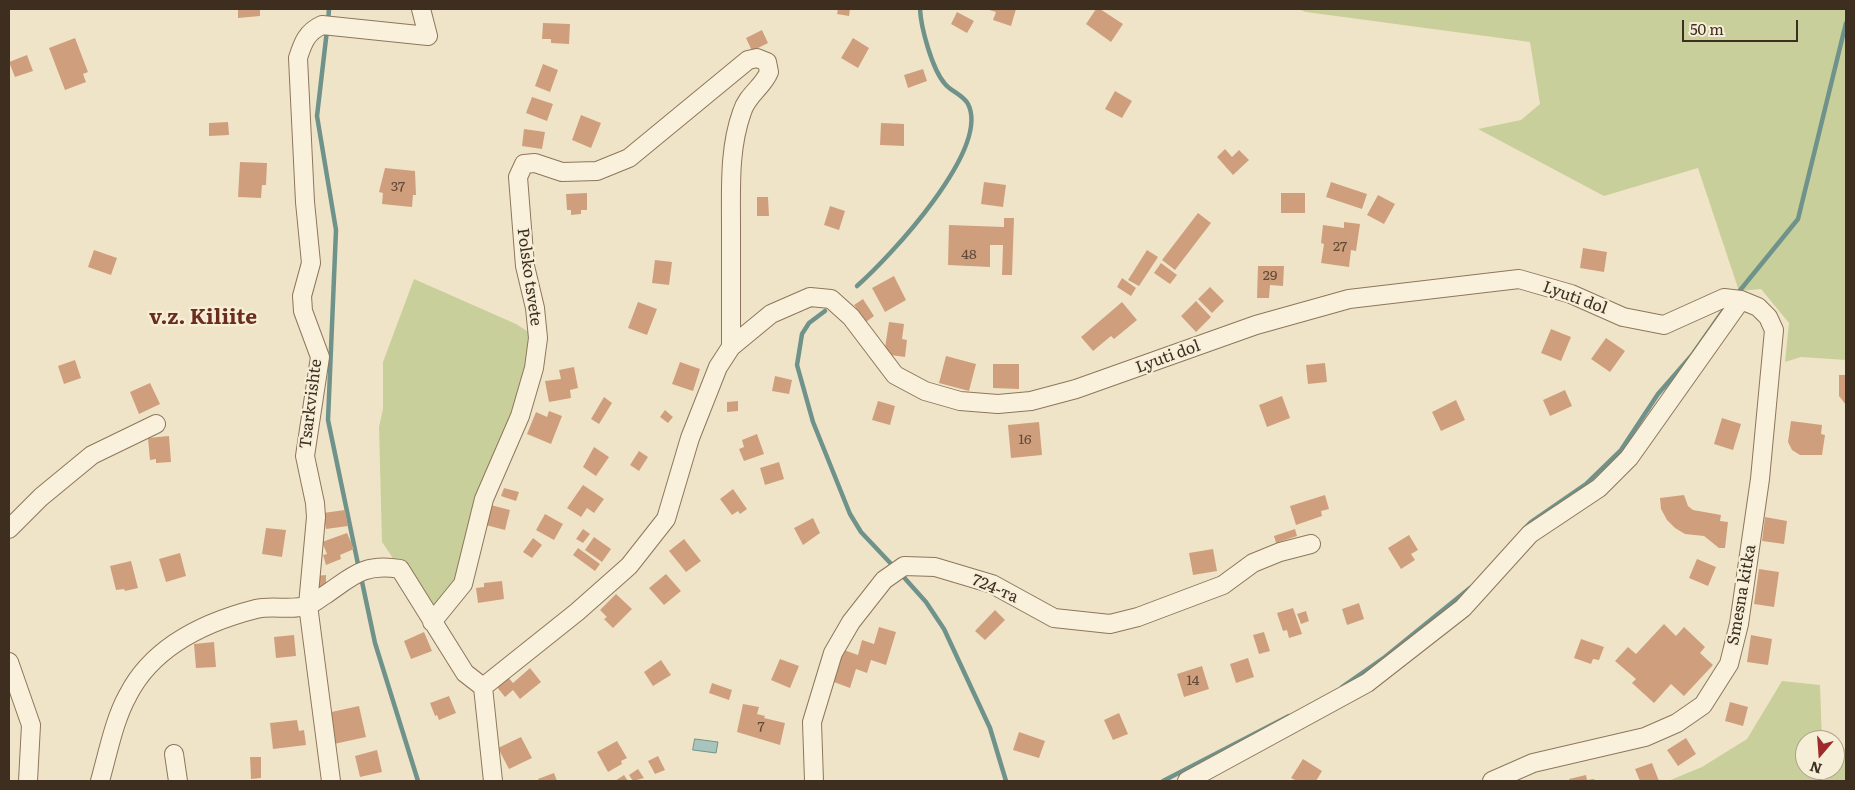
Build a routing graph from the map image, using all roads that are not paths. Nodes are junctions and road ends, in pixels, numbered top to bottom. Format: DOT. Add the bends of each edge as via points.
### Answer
graph roads {
  1 [pos="421,9"];
  2 [pos="1732,299"];
  3 [pos="731,347"];
  4 [pos="156,424"];
  5 [pos="9,529"];
  6 [pos="1311,544"];
  7 [pos="308,606"];
  8 [pos="432,622"];
  9 [pos="9,662"];
  10 [pos="483,687"];
  11 [pos="174,754"];
  12 [pos="28,781"];
  13 [pos="100,781"];
  14 [pos="178,781"];
  15 [pos="331,781"];
  16 [pos="493,781"];
  17 [pos="814,781"];
  18 [pos="1187,781"];
  19 [pos="1492,781"];
  1 -- 7 [label="street, Tsarkvishte" via="428,36 322,25 312,30 298,58 311,263 302,296 303,311 320,357 305,456 316,517"];
  2 -- 3 [label="street, Lyuti dol" via="1664,324 1623,317 1571,294 1519,279 1358,298 1256,325 1076,389 1031,401 998,404 960,401 926,391 895,374 851,317 832,299 810,297 771,314"];
  2 -- 18 [label="street" via="1629,458 1599,488 1530,534 1463,608 1367,683"];
  2 -- 19 [label="street, Smesna kitka" via="1758,306 1774,330 1760,479 1739,624 1729,664 1703,705 1677,723 1645,737 1533,763"];
  3 -- 8 [label="street, Polsko tsvete" via="733,150 742,110 769,72 767,62 757,58 748,60 629,158 597,171 562,172 535,163 524,164 520,169 525,266 536,308 538,338 534,368 520,416 484,499 463,584"];
  3 -- 10 [label="street" via="718,368 690,438 666,519 629,566"];
  4 -- 5 [label="street" via="92,455 41,497"];
  6 -- 17 [label="street, 724-та" via="1254,563 1215,588 1110,624 1054,618 992,584 935,567 904,566 889,576 851,622 832,653 812,722"];
  7 -- 8 [label="street" via="364,569 383,566 400,569"];
  7 -- 13 [label="street" via="259,608 220,619 159,654 127,696"];
  7 -- 15 [label="street, Tsarkvishte"];
  8 -- 10 [label="street" via="465,673"];
  9 -- 12 [label="street" via="31,725"];
  10 -- 16 [label="street"];
  11 -- 14 [label="street"];
}
